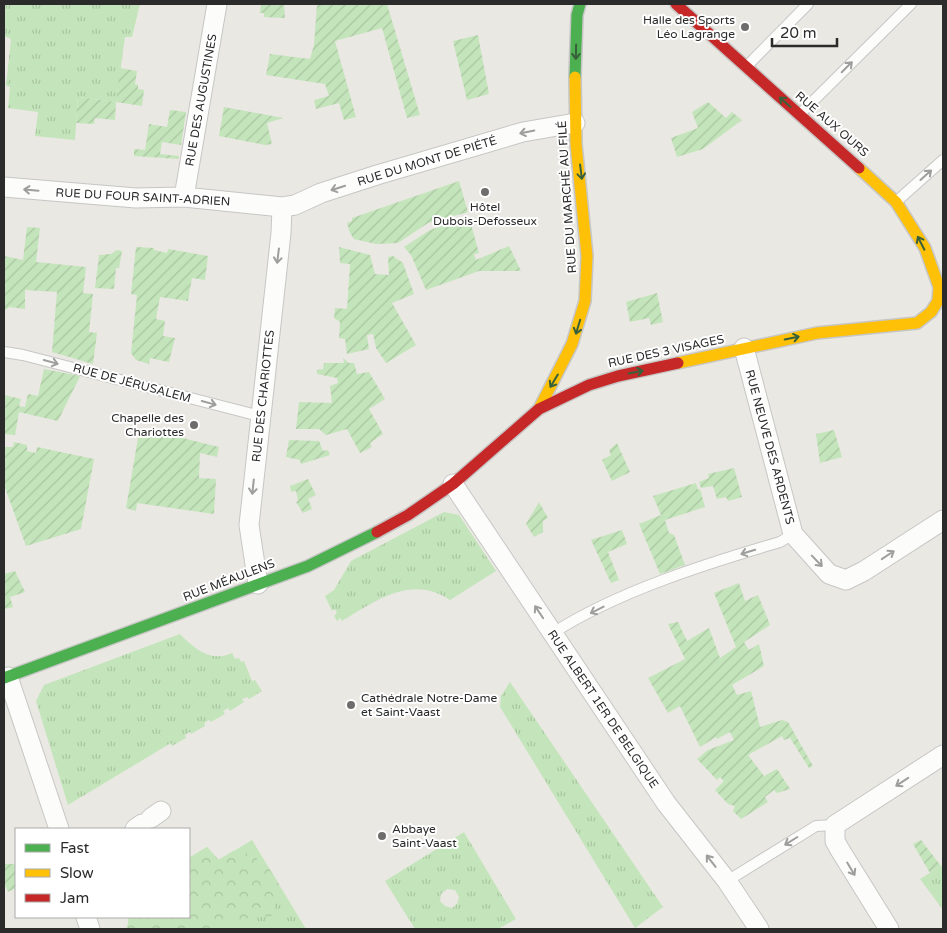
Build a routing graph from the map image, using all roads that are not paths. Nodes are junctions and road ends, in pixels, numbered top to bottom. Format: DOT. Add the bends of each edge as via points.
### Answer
graph roads {
  1 [pos="216,4"];
  2 [pos="580,4"];
  3 [pos="676,4"];
  4 [pos="808,4"];
  5 [pos="911,4"];
  6 [pos="745,67"];
  7 [pos="800,114"];
  8 [pos="575,123"];
  9 [pos="943,160"];
  10 [pos="4,187"];
  11 [pos="184,197"];
  12 [pos="896,202"];
  13 [pos="282,207"];
  14 [pos="942,291"];
  15 [pos="744,348"];
  16 [pos="4,352"];
  17 [pos="569,353"];
  18 [pos="571,368"];
  19 [pos="576,380"];
  20 [pos="589,385"];
  21 [pos="539,409"];
  22 [pos="260,416"];
  23 [pos="453,484"];
  24 [pos="943,520"];
  25 [pos="794,534"];
  26 [pos="258,584"];
  27 [pos="553,633"];
  28 [pos="6,677"];
  29 [pos="943,755"];
  30 [pos="835,825"];
  31 [pos="59,828"];
  32 [pos="727,881"];
  33 [pos="760,929"];
  34 [pos="888,929"];
  1 -- 11 [label="street, RUE DES AUGUSTINES"];
  2 -- 8 [label="street, RUE DU MARCHÉ AU FILÉ, one-way"];
  3 -- 6 [label="street, RUE AUX OURS"];
  4 -- 6 [label="lane"];
  7 -- 5 [label="lane, one-way"];
  7 -- 6 [label="street, RUE AUX OURS, one-way"];
  7 -- 12 [label="street, RUE AUX OURS"];
  8 -- 13 [label="street, RUE DU MONT DE PIÉTÉ, one-way" via="523,132"];
  8 -- 17 [label="street, RUE DU MARCHÉ AU FILÉ, one-way" via="586,264 585,301"];
  12 -- 9 [label="lane, one-way"];
  11 -- 10 [label="street, RUE DU FOUR SAINT-ADRIEN, one-way" via="136,198"];
  11 -- 13 [label="street, RUE DU FOUR SAINT-ADRIEN"];
  14 -- 12 [label="street, RUE AUX OURS, one-way" via="937,273"];
  13 -- 22 [label="street, RUE DES CHARIOTTES, one-way"];
  15 -- 14 [label="street, RUE DES 3 VISAGES, one-way" via="851,328 917,323 935,306"];
  20 -- 15 [label="street, RUE DES 3 VISAGES, one-way"];
  15 -- 25 [label="street, RUE NEUVE DES ARDENTS"];
  16 -- 22 [label="lane, RUE DE JÉRUSALEM, one-way"];
  17 -- 18 [label="lane"];
  17 -- 21 [label="street, RUE DU MARCHÉ AU FILÉ, one-way"];
  19 -- 20 [label="lane"];
  20 -- 21 [label="street, RUE DES 3 VISAGES"];
  21 -- 23 [label="street, RUE DES 3 VISAGES"];
  22 -- 26 [label="street, RUE DES CHARIOTTES, one-way" via="249,525"];
  23 -- 26 [label="street, RUE MÉAULENS" via="377,532 308,566"];
  27 -- 23 [label="street, RUE ALBERT 1ER DE BELGIQUE, one-way"];
  25 -- 24 [label="street, RUE NEUVE DES ARDENTS, one-way" via="829,574 846,580"];
  25 -- 27 [label="lane, one-way" via="780,542 675,576 603,606"];
  26 -- 28 [label="street, RUE MÉAULENS"];
  32 -- 27 [label="street, RUE ALBERT 1ER DE BELGIQUE, one-way" via="666,803"];
  28 -- 31 [label="street"];
  29 -- 30 [label="street, one-way"];
  30 -- 32 [label="lane, one-way" via="816,826"];
  30 -- 34 [label="street, one-way" via="835,841"];
  32 -- 33 [label="street, RUE ALBERT 1ER DE BELGIQUE"];
}
